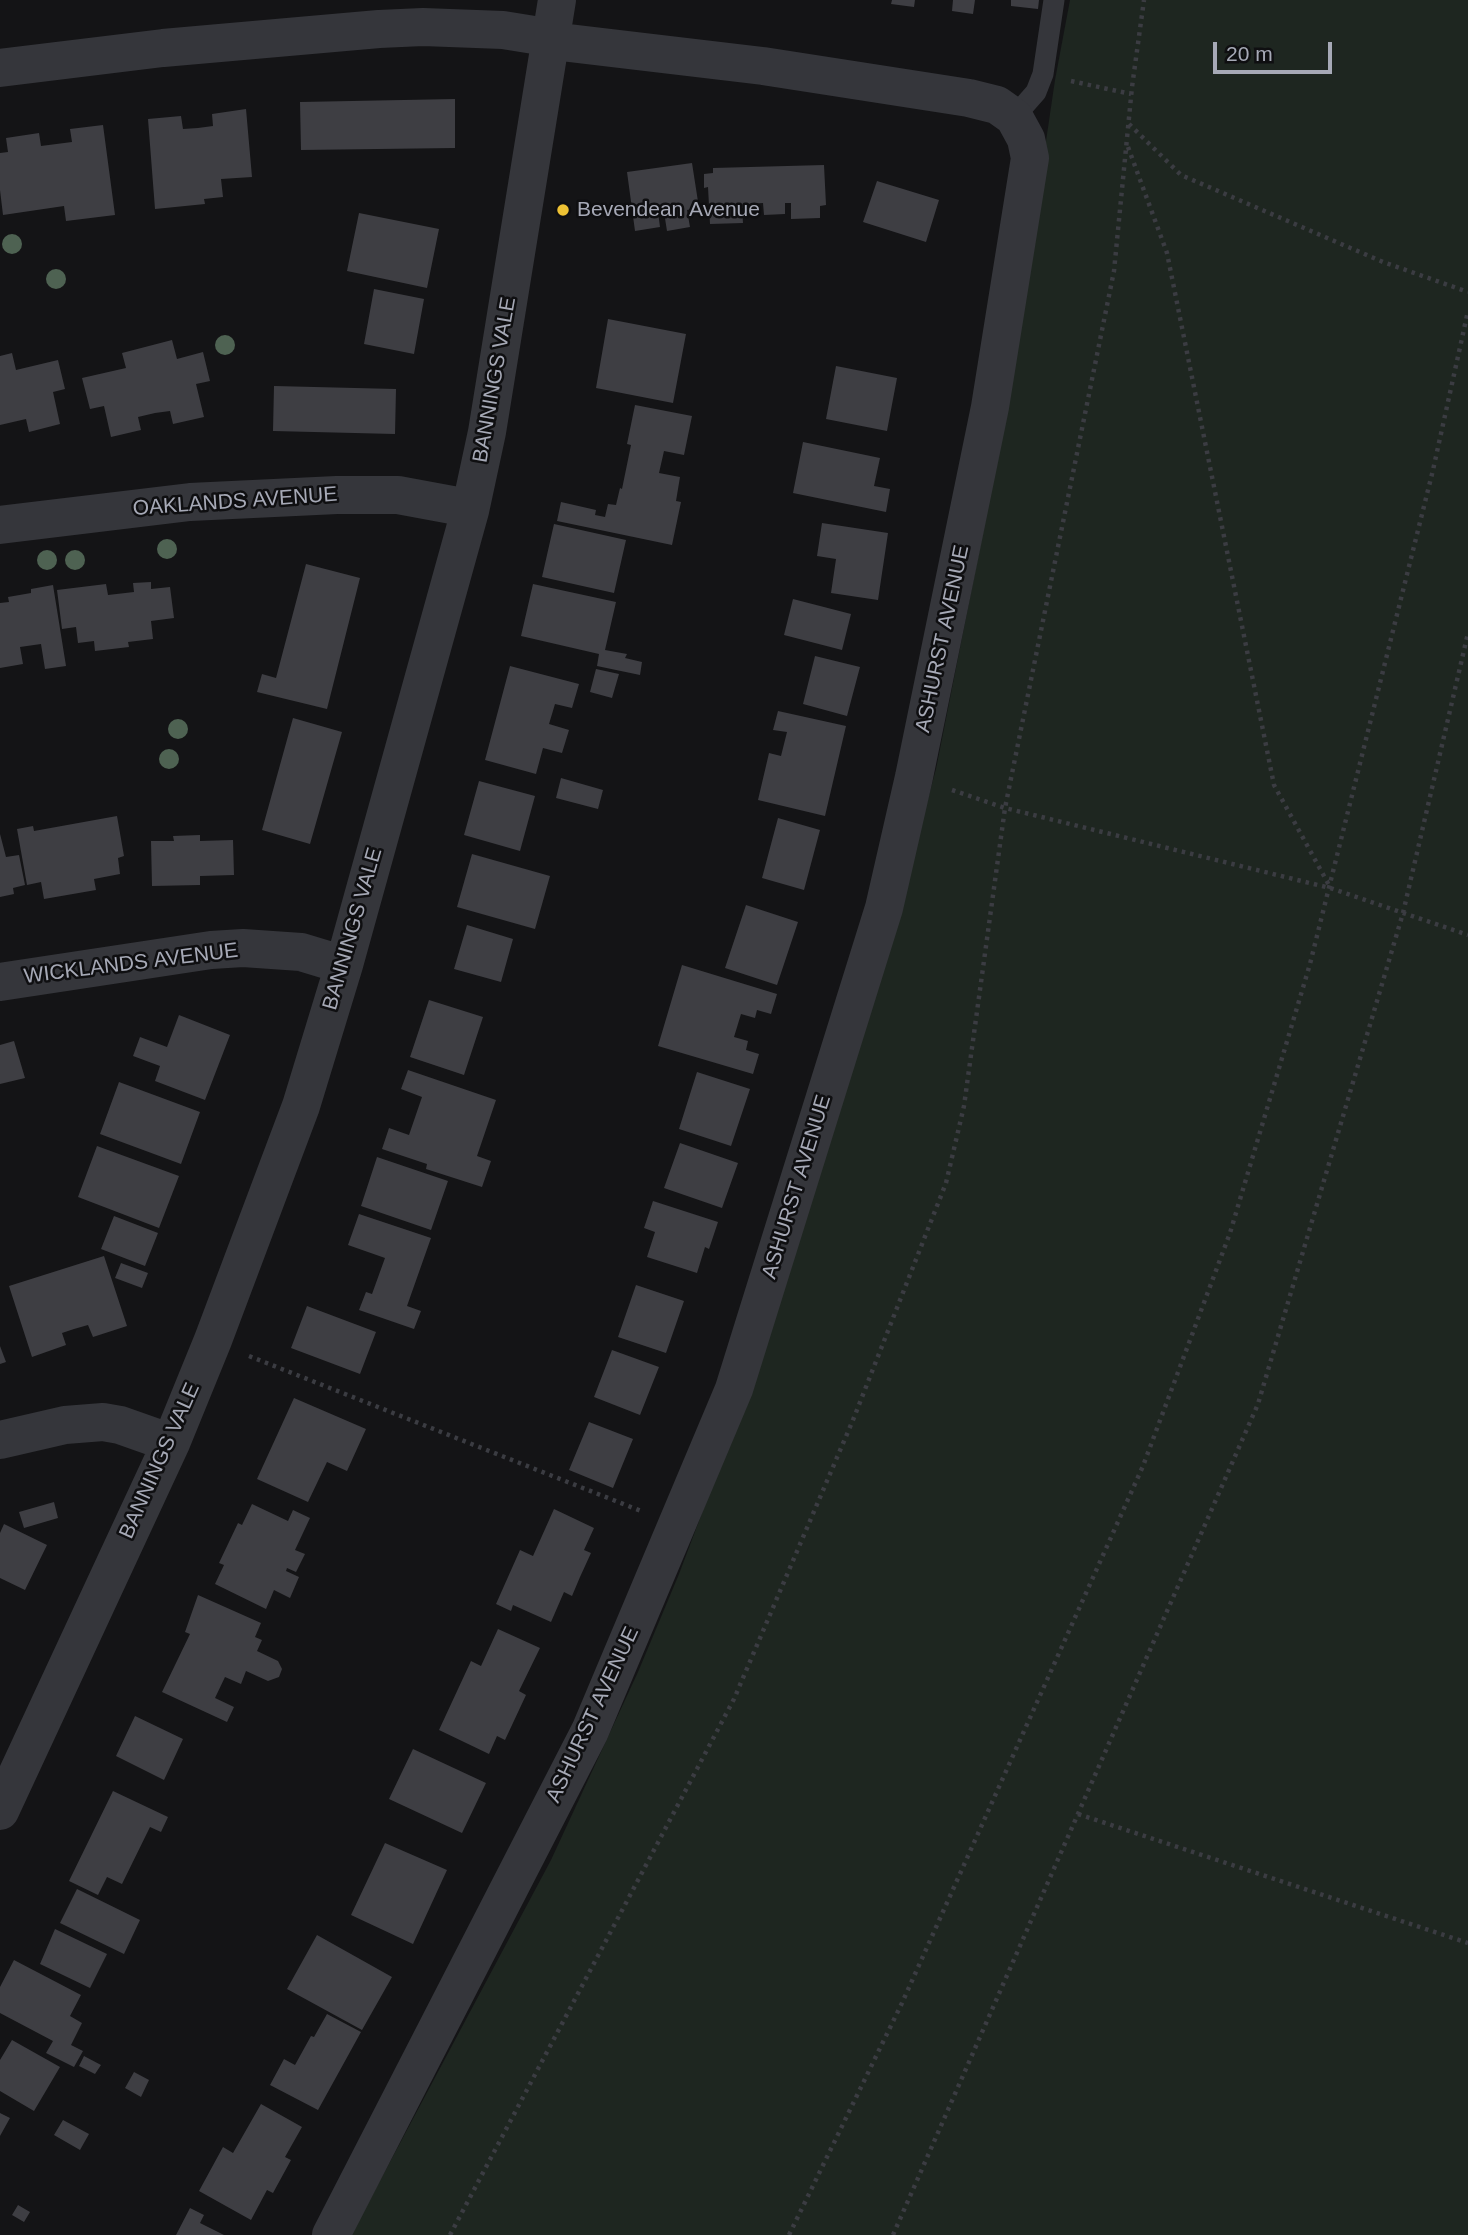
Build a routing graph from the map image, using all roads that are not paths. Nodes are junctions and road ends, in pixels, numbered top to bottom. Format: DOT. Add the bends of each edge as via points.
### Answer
graph roads {
  1 [pos="557,0"];
  2 [pos="1054,0"];
  3 [pos="552,40"];
  4 [pos="0,68"];
  5 [pos="1014,117"];
  6 [pos="470,511"];
  7 [pos="0,525"];
  8 [pos="344,965"];
  9 [pos="0,982"];
  10 [pos="0,1440"];
  11 [pos="171,1443"];
  12 [pos="0,1811"];
  13 [pos="331,2235"];
  1 -- 3 [label="street, BANNINGS VALE"];
  2 -- 5 [label="lane" via="1043,74 1036,92"];
  3 -- 4 [label="street" via="467,27 379,29"];
  3 -- 5 [label="street" via="970,98 997,105"];
  3 -- 6 [label="street, BANNINGS VALE"];
  5 -- 13 [label="street, ASHURST AVENUE" via="1030,158 1023,211 990,407 914,777 884,908 734,1389 590,1731"];
  6 -- 7 [label="street, OAKLANDS AVENUE" via="398,495 337,495 190,502"];
  6 -- 8 [label="street, BANNINGS VALE"];
  8 -- 9 [label="street, WICKLANDS AVENUE" via="301,952 243,948"];
  8 -- 11 [label="street, BANNINGS VALE" via="301,1106"];
  10 -- 11 [label="street" via="65,1425 103,1422"];
  11 -- 12 [label="street, BANNINGS VALE"];
}
